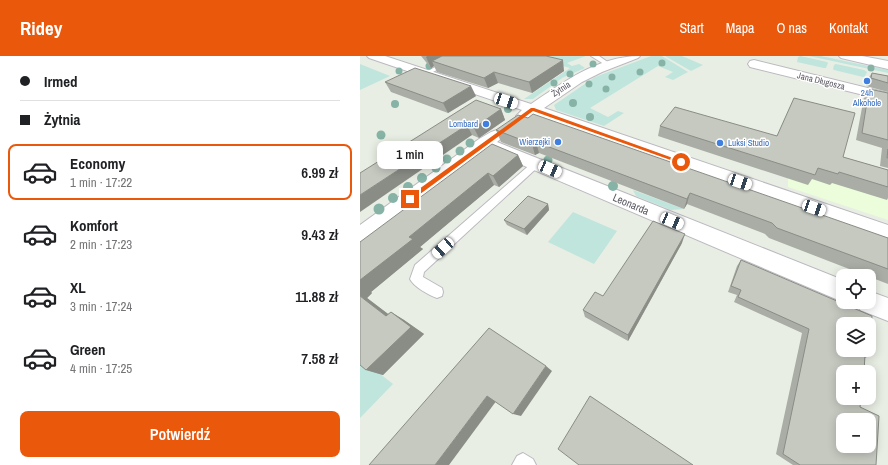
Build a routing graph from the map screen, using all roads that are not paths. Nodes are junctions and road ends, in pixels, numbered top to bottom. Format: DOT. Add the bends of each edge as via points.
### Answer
graph roads {
  1 [pos="373,56"];
  2 [pos="461,56"];
  3 [pos="594,56"];
  4 [pos="634,56"];
  5 [pos="845,56"];
  6 [pos="754,64"];
  7 [pos="609,65"];
  8 [pos="888,65"];
  9 [pos="425,74"];
  10 [pos="888,97"];
  11 [pos="532,109"];
  12 [pos="485,143"];
  13 [pos="536,164"];
  14 [pos="888,233"];
  15 [pos="360,236"];
  16 [pos="836,288"];
  17 [pos="437,292"];
  18 [pos="876,305"];
  19 [pos="888,310"];
  20 [pos="521,465"];
  21 [pos="527,465"];
  1 -- 9 [label="street"];
  2 -- 9 [label="lane"];
  3 -- 7 [label="lane"];
  4 -- 7 [label="street, Żytnia"];
  5 -- 8 [label="street"];
  6 -- 10 [label="street, Jana Długosza"];
  7 -- 11 [label="street, Żytnia" via="577,79"];
  9 -- 11 [label="street"];
  11 -- 12 [label="street, Żytnia"];
  11 -- 14 [label="street"];
  12 -- 13 [label="street, Leonarda"];
  12 -- 15 [label="street, Żytnia"];
  13 -- 16 [label="street, Leonarda"];
  13 -- 17 [label="lane" via="419,268 416,279"];
  18 -- 19 [label="street"];
  20 -- 21 [label="lane" via="523,462"];
}
